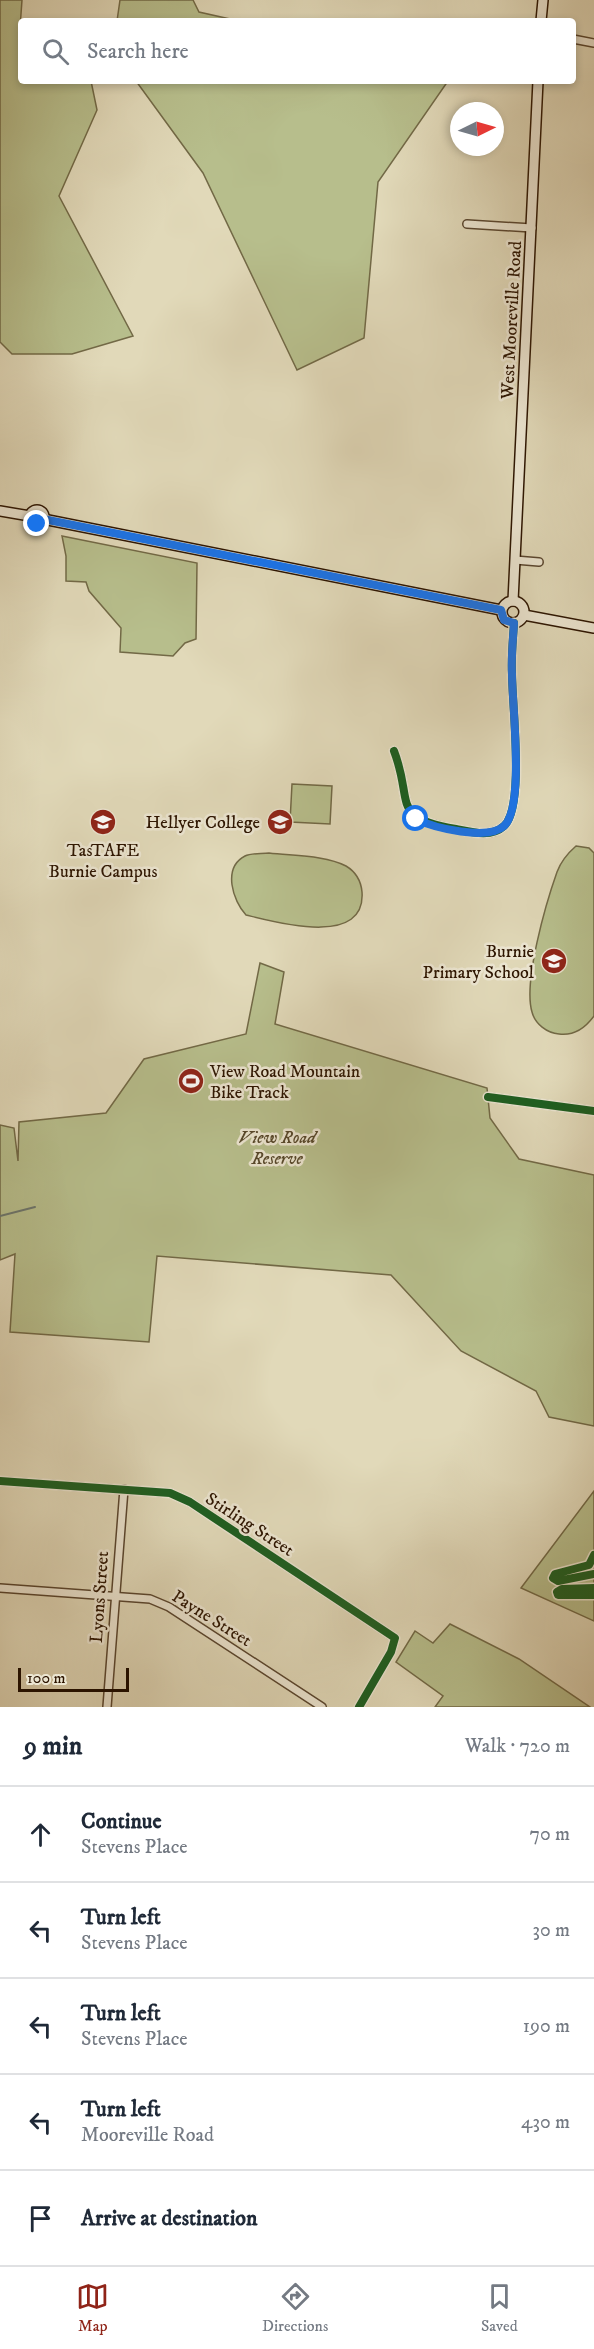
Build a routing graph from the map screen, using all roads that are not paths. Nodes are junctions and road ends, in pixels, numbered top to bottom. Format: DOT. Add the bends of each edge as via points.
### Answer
graph roads {
  1 [pos="543,0"];
  2 [pos="542,18"];
  3 [pos="576,40"];
  4 [pos="594,43"];
  5 [pos="538,84"];
  6 [pos="466,224"];
  7 [pos="532,228"];
  8 [pos="0,511"];
  9 [pos="515,560"];
  10 [pos="538,562"];
  11 [pos="513,601"];
  12 [pos="501,610"];
  13 [pos="524,615"];
  14 [pos="514,623"];
  15 [pos="594,628"];
  16 [pos="394,751"];
  17 [pos="488,1097"];
  18 [pos="594,1112"];
  19 [pos="0,1481"];
  20 [pos="124,1490"];
  21 [pos="0,1588"];
  22 [pos="114,1595"];
  23 [pos="107,1707"];
  24 [pos="322,1707"];
  25 [pos="359,1707"];
  1 -- 2 [label="main road"];
  3 -- 4 [label="street"];
  5 -- 7 [label="main road, West Mooreville Road"];
  6 -- 7 [label="street"];
  7 -- 9 [label="main road, West Mooreville Road"];
  8 -- 12 [label="main road" via="30,516 35,524 43,519"];
  9 -- 10 [label="street"];
  9 -- 11 [label="main road, West Mooreville Road"];
  11 -- 12 [label="main road"];
  11 -- 13 [label="main road" via="521,604"];
  12 -- 14 [label="main road" via="504,620"];
  13 -- 14 [label="main road"];
  13 -- 15 [label="main road"];
  14 -- 16 [label="street" via="516,756 513,813 505,826 490,833 477,833 428,825 416,819 408,808 403,775"];
  17 -- 18 [label="street"];
  19 -- 20 [label="street, Stirling Street"];
  20 -- 22 [label="street, Lyons Street"];
  20 -- 25 [label="street, Stirling Street" via="170,1493 190,1502 395,1638"];
  21 -- 22 [label="street, Payne Street"];
  22 -- 23 [label="street, Lyons Street"];
  22 -- 24 [label="street, Payne Street" via="150,1599 169,1607"];
}
